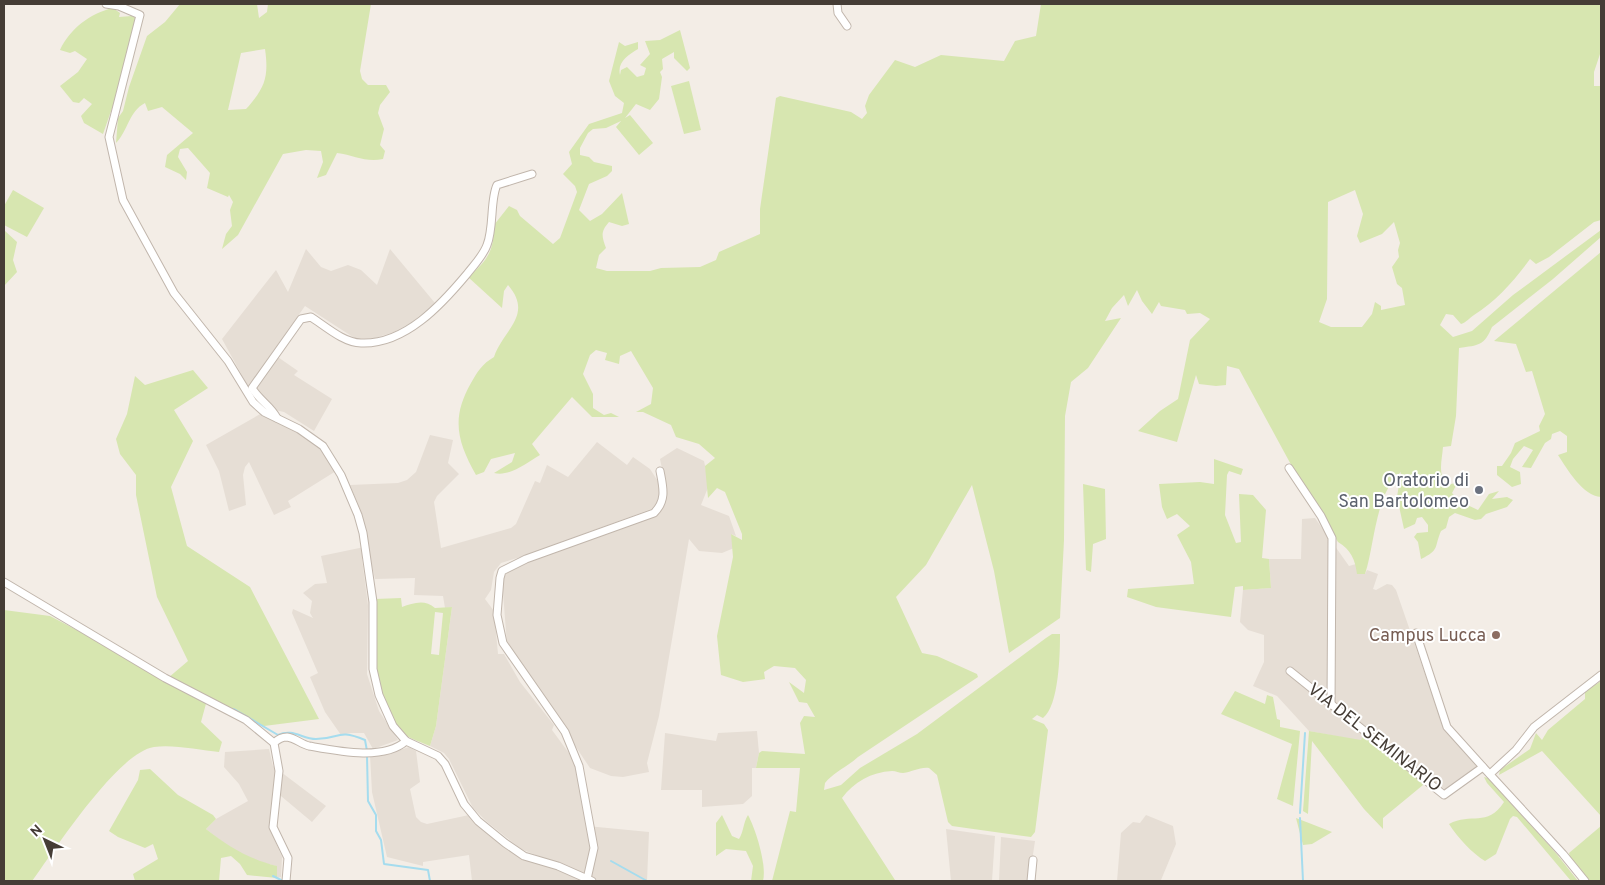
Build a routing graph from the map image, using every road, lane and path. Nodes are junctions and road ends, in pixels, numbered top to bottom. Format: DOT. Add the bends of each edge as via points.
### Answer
graph roads {
  1 [pos="106,4"];
  2 [pos="836,4"];
  3 [pos="847,26"];
  4 [pos="532,174"];
  5 [pos="277,418"];
  6 [pos="1289,468"];
  7 [pos="660,471"];
  8 [pos="4,582"];
  9 [pos="1416,633"];
  10 [pos="1290,671"];
  11 [pos="1601,675"];
  12 [pos="1331,705"];
  13 [pos="406,741"];
  14 [pos="274,743"];
  15 [pos="1484,767"];
  16 [pos="1490,774"];
  17 [pos="1033,860"];
  18 [pos="287,880"];
  19 [pos="589,880"];
  20 [pos="1031,881"];
  21 [pos="1585,881"];
  1 -- 5 [label="street" via="140,15 109,137 123,200 174,293 228,361 253,402"];
  2 -- 3 [label="street"];
  4 -- 5 [label="street" via="497,185 494,216 484,250 446,299 417,323 384,340 362,343 338,334 311,317 301,319 252,388 272,407"];
  5 -- 13 [label="street" via="323,446 349,492 362,533 373,602 373,669 379,695 393,726"];
  6 -- 12 [label="street" via="1332,538"];
  7 -- 19 [label="street" via="664,494 654,513 526,559 502,571 500,578 497,614 503,643 565,732 579,766 594,848"];
  8 -- 14 [label="street" via="165,678 246,720"];
  9 -- 15 [label="street" via="1446,727"];
  10 -- 12 [label="street, VIA DEL SEMINARIO"];
  11 -- 16 [label="street" via="1534,727 1516,750"];
  12 -- 15 [label="street, VIA DEL SEMINARIO" via="1444,795"];
  13 -- 14 [label="street" via="381,753 307,745 288,737 278,738"];
  13 -- 19 [label="street" via="441,760 464,804 478,821 505,843 524,856"];
  14 -- 18 [label="street" via="280,772 273,827 288,858"];
  15 -- 16 [label="street"];
  16 -- 21 [label="street"];
  17 -- 20 [label="street"];
}
